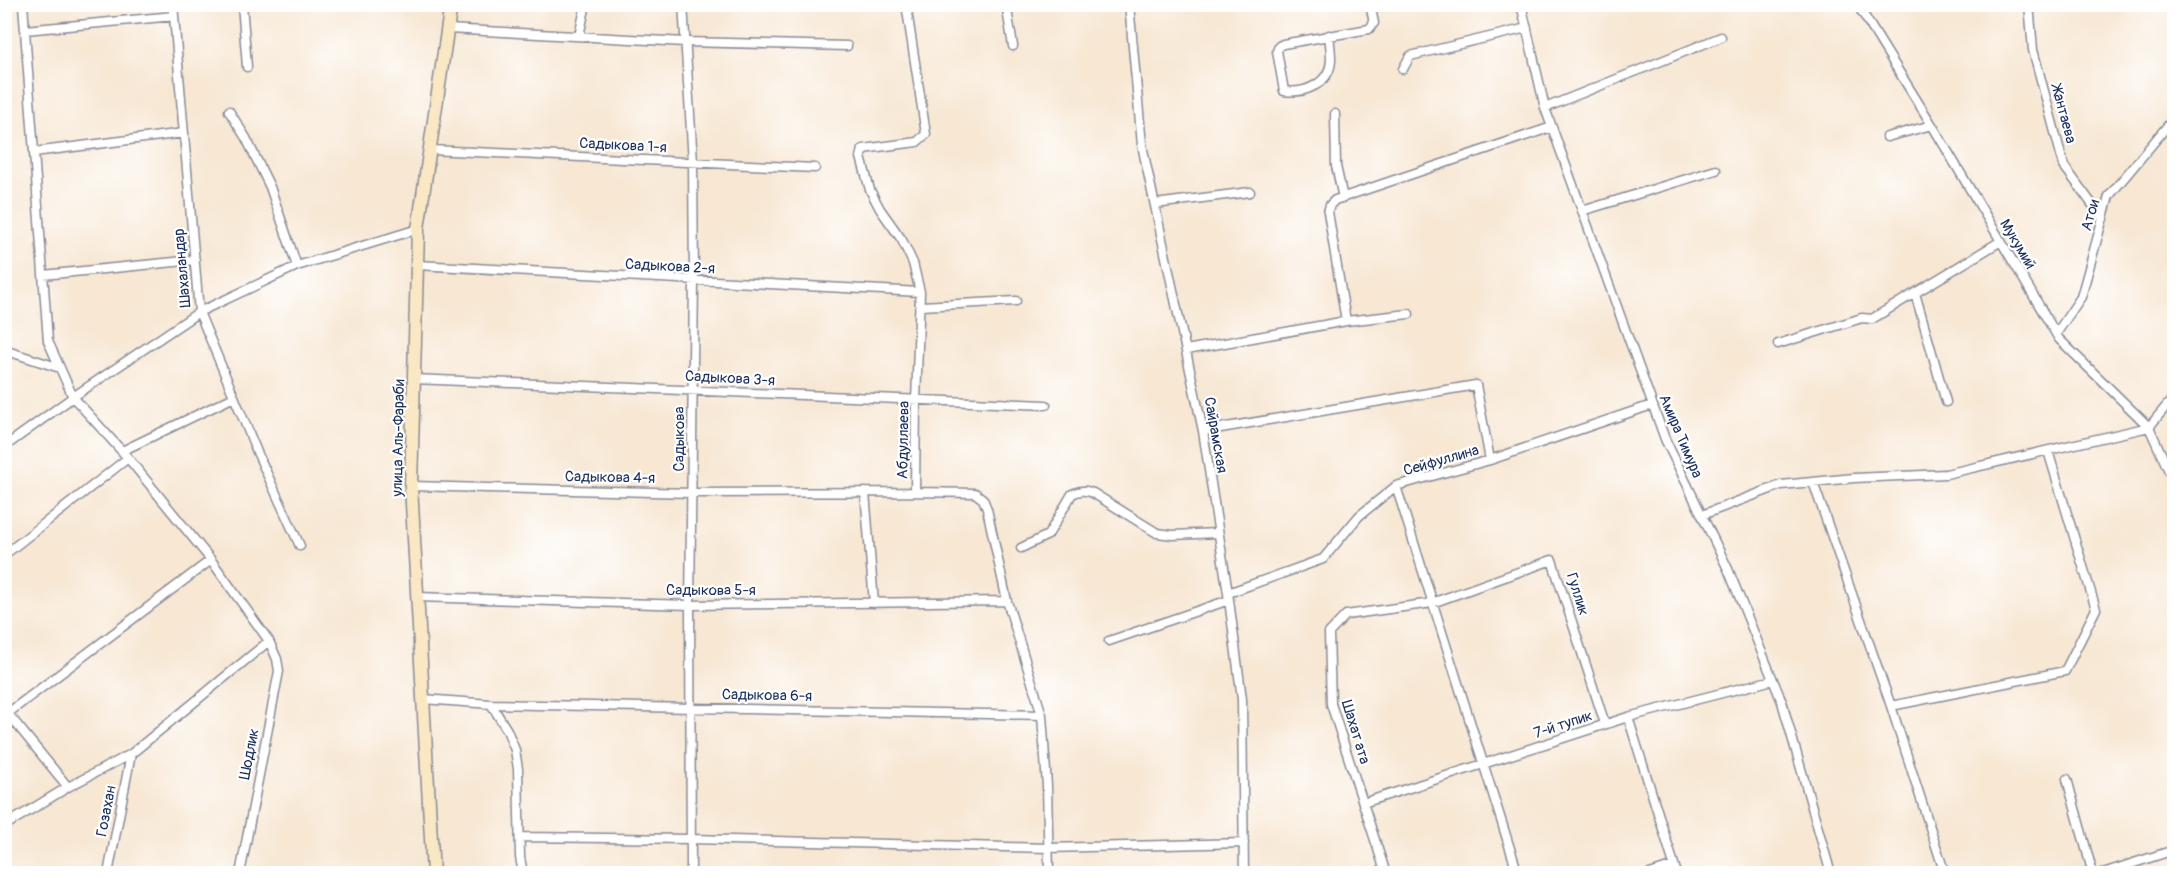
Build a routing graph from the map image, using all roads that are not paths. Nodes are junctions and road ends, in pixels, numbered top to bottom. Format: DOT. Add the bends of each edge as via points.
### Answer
graph roads {
  1 [pos="23,4"];
  2 [pos="172,4"];
  3 [pos="242,4"];
  4 [pos="451,4"];
  5 [pos="586,4"];
  6 [pos="683,4"];
  7 [pos="906,4"];
  8 [pos="1006,4"];
  9 [pos="1129,4"];
  10 [pos="1370,4"];
  11 [pos="1521,4"];
  12 [pos="1857,4"];
  13 [pos="2029,4"];
  14 [pos="2135,4"];
  15 [pos="2175,7"];
  16 [pos="174,16"];
  17 [pos="1527,28"];
  18 [pos="448,29"];
  19 [pos="25,30"];
  20 [pos="1329,35"];
  21 [pos="579,36"];
  22 [pos="1721,37"];
  23 [pos="685,42"];
  24 [pos="847,46"];
  25 [pos="1013,46"];
  26 [pos="247,67"];
  27 [pos="1403,69"];
  28 [pos="1545,108"];
  29 [pos="229,111"];
  30 [pos="1335,114"];
  31 [pos="2175,118"];
  32 [pos="1932,125"];
  33 [pos="1552,127"];
  34 [pos="184,133"];
  35 [pos="1887,137"];
  36 [pos="430,150"];
  37 [pos="34,152"];
  38 [pos="693,162"];
  39 [pos="815,168"];
  40 [pos="1716,170"];
  41 [pos="1250,192"];
  42 [pos="1342,198"];
  43 [pos="1155,204"];
  44 [pos="1582,211"];
  45 [pos="2103,219"];
  46 [pos="418,229"];
  47 [pos="2001,241"];
  48 [pos="195,260"];
  49 [pos="417,265"];
  50 [pos="297,266"];
  51 [pos="43,275"];
  52 [pos="694,281"];
  53 [pos="920,291"];
  54 [pos="1915,293"];
  55 [pos="1016,301"];
  56 [pos="921,306"];
  57 [pos="200,312"];
  58 [pos="1409,314"];
  59 [pos="1346,321"];
  60 [pos="2056,334"];
  61 [pos="1778,344"];
  62 [pos="4,350"];
  63 [pos="1186,350"];
  64 [pos="60,368"];
  65 [pos="413,379"];
  66 [pos="693,390"];
  67 [pos="73,397"];
  68 [pos="234,397"];
  69 [pos="2175,397"];
  70 [pos="916,401"];
  71 [pos="1946,402"];
  72 [pos="1046,405"];
  73 [pos="1652,405"];
  74 [pos="2149,427"];
  75 [pos="1203,431"];
  76 [pos="4,447"];
  77 [pos="2048,450"];
  78 [pos="125,455"];
  79 [pos="1490,460"];
  80 [pos="1814,482"];
  81 [pos="2175,482"];
  82 [pos="411,486"];
  83 [pos="1396,486"];
  84 [pos="865,492"];
  85 [pos="915,492"];
  86 [pos="692,493"];
  87 [pos="1701,515"];
  88 [pos="1218,533"];
  89 [pos="300,546"];
  90 [pos="1021,548"];
  91 [pos="4,555"];
  92 [pos="211,560"];
  93 [pos="416,597"];
  94 [pos="1229,597"];
  95 [pos="1007,601"];
  96 [pos="874,603"];
  97 [pos="1432,603"];
  98 [pos="690,605"];
  99 [pos="269,641"];
  100 [pos="1109,641"];
  101 [pos="1773,680"];
  102 [pos="423,699"];
  103 [pos="491,704"];
  104 [pos="1891,706"];
  105 [pos="691,707"];
  106 [pos="6,713"];
  107 [pos="1042,716"];
  108 [pos="1628,717"];
  109 [pos="1605,724"];
  110 [pos="131,754"];
  111 [pos="1483,764"];
  112 [pos="2067,779"];
  113 [pos="68,787"];
  114 [pos="1363,803"];
  115 [pos="4,826"];
  116 [pos="520,837"];
  117 [pos="691,839"];
  118 [pos="1244,843"];
  119 [pos="1048,848"];
  120 [pos="2175,850"];
  121 [pos="1675,870"];
  122 [pos="108,873"];
  123 [pos="240,873"];
  124 [pos="433,873"];
  125 [pos="523,873"];
  126 [pos="691,873"];
  127 [pos="1049,873"];
  128 [pos="1244,873"];
  129 [pos="1386,873"];
  130 [pos="1518,873"];
  131 [pos="1650,873"];
  132 [pos="1831,873"];
  133 [pos="1945,873"];
  134 [pos="2093,873"];
  135 [pos="2100,873"];
  1 -- 19 [label="street, Шодлик"];
  2 -- 16 [label="street, Шахаландар"];
  3 -- 26 [label="street"];
  4 -- 18 [label="main road, улица Аль-Фараби"];
  5 -- 21 [label="street"];
  6 -- 23 [label="street, Садыкова"];
  7 -- 53 [label="street, Абдуллаева" via="926,134 917,142 863,149 861,157 870,190 902,240"];
  8 -- 25 [label="street"];
  9 -- 43 [label="street, Сайрамская" via="1142,145"];
  10 -- 20 [label="street" via="1374,23 1369,29"];
  11 -- 17 [label="street, Амира Тимура"];
  12 -- 32 [label="street, Мукумий"];
  13 -- 45 [label="street, Жантаева" via="2032,50 2064,166"];
  14 -- 15 [label="street"];
  16 -- 19 [label="street"];
  16 -- 34 [label="street, Шахаландар"];
  17 -- 27 [label="street" via="1410,56"];
  17 -- 28 [label="street, Амира Тимура"];
  18 -- 21 [label="street"];
  18 -- 36 [label="main road, улица Аль-Фараби"];
  19 -- 37 [label="street, Шодлик"];
  20 -- 20 [label="street" via="1279,46 1284,91 1319,85 1331,63"];
  21 -- 23 [label="street"];
  22 -- 28 [label="street"];
  23 -- 24 [label="street"];
  23 -- 38 [label="street, Садыкова"];
  28 -- 33 [label="street, Амира Тимура"];
  29 -- 50 [label="street" via="270,187"];
  30 -- 42 [label="street" via="1336,166"];
  31 -- 45 [label="street, Атои" via="2109,196"];
  32 -- 35 [label="street"];
  32 -- 47 [label="street, Мукумий"];
  33 -- 42 [label="street"];
  33 -- 44 [label="street, Амира Тимура"];
  34 -- 37 [label="street"];
  34 -- 48 [label="street, Шахаландар"];
  36 -- 38 [label="street, Садыкова 1-я"];
  36 -- 46 [label="main road, улица Аль-Фараби"];
  37 -- 51 [label="street, Шодлик"];
  38 -- 39 [label="street, Садыкова 1-я"];
  38 -- 52 [label="street, Садыкова"];
  40 -- 44 [label="street"];
  41 -- 43 [label="street"];
  42 -- 59 [label="street" via="1335,200 1328,212"];
  43 -- 63 [label="street, Сайрамская"];
  44 -- 73 [label="street, Амира Тимура"];
  45 -- 60 [label="street, Атои" via="2081,297"];
  46 -- 49 [label="main road, улица Аль-Фараби"];
  46 -- 50 [label="street"];
  47 -- 54 [label="street"];
  47 -- 60 [label="street, Мукумий"];
  48 -- 51 [label="street"];
  48 -- 57 [label="street, Шахаландар"];
  49 -- 52 [label="street, Садыкова 2-я"];
  49 -- 65 [label="main road, улица Аль-Фараби"];
  50 -- 57 [label="street"];
  51 -- 64 [label="street, Шодлик" via="48,341"];
  52 -- 53 [label="street, Садыкова 2-я"];
  52 -- 66 [label="street, Садыкова"];
  53 -- 56 [label="street, Абдуллаева"];
  54 -- 61 [label="street" via="1872,319 1862,318"];
  54 -- 71 [label="street"];
  55 -- 56 [label="street"];
  56 -- 70 [label="street, Абдуллаева"];
  57 -- 67 [label="street"];
  57 -- 68 [label="street, Шахаландар"];
  58 -- 59 [label="street"];
  59 -- 63 [label="street"];
  60 -- 74 [label="street, Мукумий"];
  62 -- 64 [label="street"];
  63 -- 75 [label="street, Сайрамская"];
  64 -- 67 [label="street, Шодлик"];
  65 -- 66 [label="street, Садыкова 3-я"];
  65 -- 82 [label="main road, улица Аль-Фараби"];
  66 -- 70 [label="street, Садыкова 3-я"];
  66 -- 86 [label="street, Садыкова"];
  67 -- 76 [label="street"];
  67 -- 78 [label="street, Шодлик"];
  68 -- 78 [label="street"];
  68 -- 89 [label="street, Шахаландар"];
  69 -- 74 [label="street"];
  70 -- 72 [label="street, Садыкова 3-я"];
  70 -- 85 [label="street, Абдуллаева"];
  73 -- 79 [label="street, Сейфуллина"];
  73 -- 87 [label="street, Амира Тимура"];
  74 -- 77 [label="street"];
  74 -- 81 [label="street, Мукумий"];
  75 -- 79 [label="street" via="1476,385"];
  75 -- 88 [label="street, Сайрамская"];
  77 -- 80 [label="street" via="1946,474"];
  77 -- 104 [label="street" via="2096,609 2065,671"];
  78 -- 91 [label="street"];
  78 -- 92 [label="street, Шодлик"];
  79 -- 83 [label="street, Сейфуллина"];
  80 -- 87 [label="street" via="1781,485"];
  80 -- 104 [label="street"];
  82 -- 86 [label="street, Садыкова 4-я"];
  82 -- 93 [label="main road, улица Аль-Фараби"];
  83 -- 94 [label="street, Сейфуллина" via="1359,516 1323,559"];
  83 -- 97 [label="street"];
  84 -- 85 [label="street, Садыкова 4-я"];
  84 -- 86 [label="street, Садыкова 4-я"];
  84 -- 96 [label="street"];
  85 -- 95 [label="street, Абдуллаева" via="975,493 983,500"];
  86 -- 98 [label="street, Садыкова"];
  87 -- 101 [label="street, Амира Тимура" via="1728,568"];
  88 -- 90 [label="street" via="1157,533 1086,490 1072,494 1048,535"];
  88 -- 94 [label="street, Сайрамская"];
  92 -- 99 [label="street, Шодлик"];
  92 -- 106 [label="street"];
  93 -- 98 [label="street, Садыкова 5-я"];
  93 -- 102 [label="main road, улица Аль-Фараби"];
  94 -- 100 [label="street, Сейфуллина"];
  94 -- 118 [label="street, Сайрамская" via="1242,699"];
  95 -- 96 [label="street, Садыкова 5-я"];
  95 -- 107 [label="street, Абдуллаева"];
  96 -- 98 [label="street, Садыкова 5-я"];
  97 -- 109 [label="street, Гуллик" via="1552,560"];
  97 -- 111 [label="street"];
  97 -- 114 [label="street, Шахат ата" via="1346,615 1329,633 1331,704"];
  98 -- 105 [label="street, Садыкова"];
  99 -- 110 [label="street"];
  99 -- 123 [label="street, Шодлик" via="279,671"];
  101 -- 108 [label="street, 7-й тупик"];
  101 -- 132 [label="street, Амира Тимура"];
  102 -- 103 [label="street, Садыкова 6-я"];
  102 -- 124 [label="main road, улица Аль-Фараби"];
  103 -- 105 [label="street, Садыкова 6-я"];
  103 -- 116 [label="street" via="515,750"];
  104 -- 133 [label="street"];
  105 -- 107 [label="street, Садыкова 6-я"];
  105 -- 117 [label="street, Садыкова"];
  106 -- 113 [label="street"];
  107 -- 119 [label="street, Абдуллаева"];
  108 -- 109 [label="street, 7-й тупик"];
  108 -- 121 [label="street"];
  109 -- 111 [label="street, 7-й тупик"];
  110 -- 113 [label="street"];
  110 -- 122 [label="street, Гозахан"];
  111 -- 114 [label="street, 7-й тупик"];
  111 -- 130 [label="street"];
  112 -- 134 [label="street"];
  113 -- 115 [label="street"];
  114 -- 129 [label="street, Шахат ата"];
  116 -- 117 [label="street"];
  116 -- 125 [label="street"];
  117 -- 119 [label="street"];
  117 -- 126 [label="street, Садыкова"];
  118 -- 119 [label="street"];
  118 -- 128 [label="street, Сайрамская"];
  119 -- 127 [label="street, Абдуллаева"];
  120 -- 135 [label="street"];
  121 -- 131 [label="street"];
}
